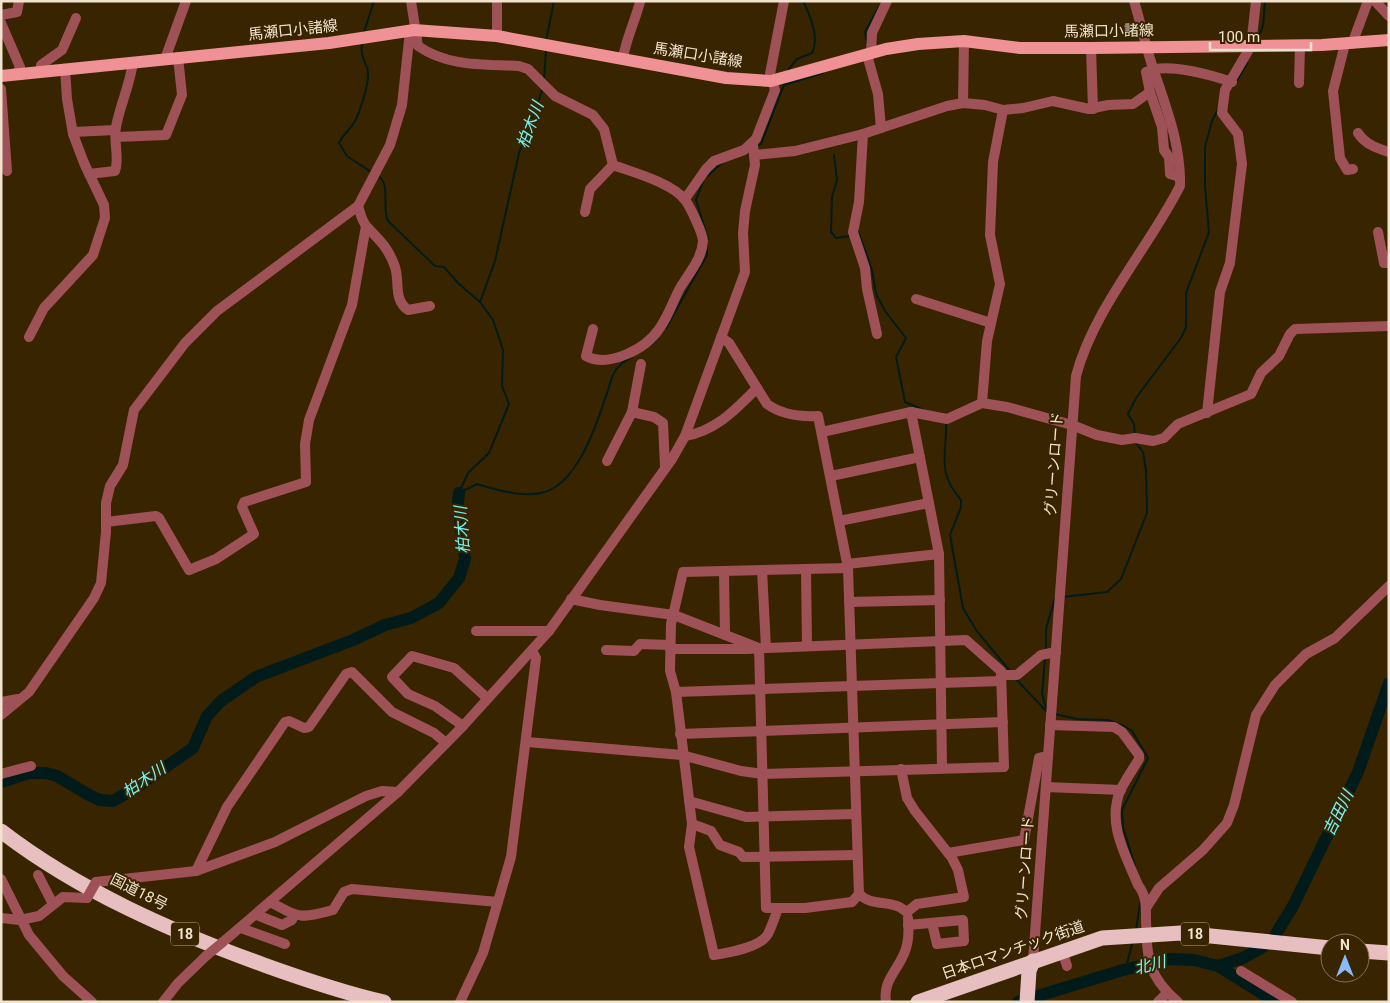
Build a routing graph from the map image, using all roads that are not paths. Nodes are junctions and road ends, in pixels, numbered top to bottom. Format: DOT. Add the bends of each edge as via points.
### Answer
graph roads {
  1 [pos="19,1"];
  2 [pos="186,1"];
  3 [pos="411,1"];
  4 [pos="497,1"];
  5 [pos="784,1"];
  6 [pos="887,1"];
  7 [pos="1134,1"];
  8 [pos="1256,1"];
  9 [pos="1368,1"];
  10 [pos="1375,1"];
  11 [pos="640,2"];
  12 [pos="1,15"];
  13 [pos="1389,16"];
  14 [pos="76,18"];
  15 [pos="1,23"];
  16 [pos="412,31"];
  17 [pos="497,36"];
  18 [pos="1389,40"];
  19 [pos="964,41"];
  20 [pos="1349,44"];
  21 [pos="1300,45"];
  22 [pos="1147,46"];
  23 [pos="1251,46"];
  24 [pos="1090,48"];
  25 [pos="869,55"];
  26 [pos="178,57"];
  27 [pos="623,58"];
  28 [pos="165,59"];
  29 [pos="133,62"];
  30 [pos="66,69"];
  31 [pos="1153,69"];
  32 [pos="42,71"];
  33 [pos="17,74"];
  34 [pos="1,76"];
  35 [pos="771,81"];
  36 [pos="1232,82"];
  37 [pos="1299,83"];
  38 [pos="1,89"];
  39 [pos="1150,92"];
  40 [pos="963,103"];
  41 [pos="1093,109"];
  42 [pos="1003,110"];
  43 [pos="881,128"];
  44 [pos="73,132"];
  45 [pos="1358,133"];
  46 [pos="116,134"];
  47 [pos="863,134"];
  48 [pos="753,144"];
  49 [pos="1389,152"];
  50 [pos="754,155"];
  51 [pos="613,164"];
  52 [pos="1353,168"];
  53 [pos="7,170"];
  54 [pos="89,174"];
  55 [pos="1180,177"];
  56 [pos="685,199"];
  57 [pos="358,206"];
  58 [pos="585,212"];
  59 [pos="366,226"];
  60 [pos="1378,232"];
  61 [pos="1389,263"];
  62 [pos="916,299"];
  63 [pos="430,306"];
  64 [pos="991,323"];
  65 [pos="1389,326"];
  66 [pos="593,329"];
  67 [pos="878,334"];
  68 [pos="721,337"];
  69 [pos="29,338"];
  70 [pos="641,364"];
  71 [pos="757,388"];
  72 [pos="982,403"];
  73 [pos="632,412"];
  74 [pos="911,412"];
  75 [pos="1207,413"];
  76 [pos="1072,425"];
  77 [pos="822,432"];
  78 [pos="685,436"];
  79 [pos="920,457"];
  80 [pos="607,461"];
  81 [pos="665,468"];
  82 [pos="831,476"];
  83 [pos="929,503"];
  84 [pos="839,521"];
  85 [pos="106,522"];
  86 [pos="939,554"];
  87 [pos="847,566"];
  88 [pos="806,569"];
  89 [pos="762,570"];
  90 [pos="724,571"];
  91 [pos="1389,586"];
  92 [pos="571,599"];
  93 [pos="940,600"];
  94 [pos="849,602"];
  95 [pos="674,615"];
  96 [pos="476,631"];
  97 [pos="549,631"];
  98 [pos="725,635"];
  99 [pos="940,640"];
  100 [pos="851,644"];
  101 [pos="807,646"];
  102 [pos="670,647"];
  103 [pos="763,648"];
  104 [pos="606,650"];
  105 [pos="532,651"];
  106 [pos="1056,652"];
  107 [pos="1001,678"];
  108 [pos="941,683"];
  109 [pos="852,686"];
  110 [pos="760,689"];
  111 [pos="676,692"];
  112 [pos="487,698"];
  113 [pos="19,699"];
  114 [pos="1,702"];
  115 [pos="1,715"];
  116 [pos="1003,722"];
  117 [pos="941,724"];
  118 [pos="1050,725"];
  119 [pos="463,726"];
  120 [pos="853,728"];
  121 [pos="762,731"];
  122 [pos="680,734"];
  123 [pos="527,742"];
  124 [pos="446,743"];
  125 [pos="682,756"];
  126 [pos="1048,756"];
  127 [pos="31,766"];
  128 [pos="942,768"];
  129 [pos="902,769"];
  130 [pos="854,770"];
  131 [pos="1,774"];
  132 [pos="763,774"];
  133 [pos="1046,787"];
  134 [pos="1121,790"];
  135 [pos="398,792"];
  136 [pos="689,801"];
  137 [pos="855,814"];
  138 [pos="764,817"];
  139 [pos="692,824"];
  140 [pos="1,831"];
  141 [pos="948,853"];
  142 [pos="856,855"];
  143 [pos="766,858"];
  144 [pos="196,871"];
  145 [pos="38,875"];
  146 [pos="1,879"];
  147 [pos="859,894"];
  148 [pos="270,902"];
  149 [pos="498,902"];
  150 [pos="53,904"];
  151 [pos="778,908"];
  152 [pos="1146,908"];
  153 [pos="907,912"];
  154 [pos="256,914"];
  155 [pos="294,915"];
  156 [pos="1,918"];
  157 [pos="20,920"];
  158 [pos="932,923"];
  159 [pos="908,925"];
  160 [pos="241,928"];
  161 [pos="1147,934"];
  162 [pos="285,944"];
  163 [pos="1320,947"];
  164 [pos="1062,950"];
  165 [pos="1370,952"];
  166 [pos="1389,953"];
  167 [pos="1033,961"];
  168 [pos="1067,966"];
  169 [pos="1241,971"];
  170 [pos="1031,984"];
  171 [pos="1167,993"];
  172 [pos="382,1001"];
  173 [pos="92,1002"];
  174 [pos="163,1002"];
  175 [pos="460,1002"];
  176 [pos="886,1002"];
  177 [pos="918,1002"];
  178 [pos="1027,1002"];
  179 [pos="1034,1002"];
  180 [pos="1158,1002"];
  181 [pos="1178,1002"];
  182 [pos="1292,1002"];
  1 -- 12 [label="street" via="17,12"];
  2 -- 28 [label="street"];
  3 -- 16 [label="street"];
  4 -- 17 [label="street"];
  5 -- 35 [label="street"];
  6 -- 25 [label="street" via="872,32"];
  7 -- 22 [label="street, グリーンロード"];
  8 -- 23 [label="street"];
  9 -- 20 [label="street"];
  10 -- 13 [label="street"];
  11 -- 27 [label="street"];
  14 -- 32 [label="street" via="62,50 41,65"];
  15 -- 33 [label="street" via="20,67"];
  16 -- 17 [label="main road, 馬瀬口小諸線"];
  16 -- 26 [label="main road, 馬瀬口小諸線" via="329,43"];
  16 -- 51 [label="street" via="418,46 438,58 519,66 528,70 555,96 593,115 604,129"];
  16 -- 57 [label="street" via="402,105 390,144"];
  17 -- 27 [label="main road, 馬瀬口小諸線"];
  18 -- 20 [label="main road, 馬瀬口小諸線"];
  19 -- 24 [label="main road, 馬瀬口小諸線" via="1020,48"];
  19 -- 25 [label="main road, 馬瀬口小諸線" via="918,44"];
  19 -- 40 [label="street"];
  20 -- 21 [label="main road, 馬瀬口小諸線"];
  20 -- 52 [label="street" via="1333,91 1340,158 1348,170"];
  21 -- 23 [label="main road, 馬瀬口小諸線"];
  21 -- 37 [label="street"];
  22 -- 23 [label="main road, 馬瀬口小諸線"];
  22 -- 24 [label="main road, 馬瀬口小諸線"];
  22 -- 31 [label="street, グリーンロード"];
  23 -- 36 [label="street"];
  24 -- 41 [label="street"];
  25 -- 35 [label="main road, 馬瀬口小諸線"];
  25 -- 43 [label="street" via="878,94"];
  26 -- 28 [label="main road, 馬瀬口小諸線"];
  26 -- 46 [label="street" via="182,95 166,135"];
  27 -- 35 [label="main road, 馬瀬口小諸線" via="726,78"];
  28 -- 29 [label="main road, 馬瀬口小諸線"];
  29 -- 30 [label="main road, 馬瀬口小諸線"];
  29 -- 46 [label="street"];
  30 -- 32 [label="main road, 馬瀬口小諸線"];
  30 -- 44 [label="street"];
  31 -- 36 [label="street" via="1193,72"];
  31 -- 39 [label="street" via="1146,72"];
  31 -- 55 [label="street, グリーンロード" via="1174,131 1181,162"];
  32 -- 33 [label="main road, 馬瀬口小諸線"];
  33 -- 34 [label="main road, 馬瀬口小諸線"];
  35 -- 48 [label="street" via="775,90 773,100"];
  36 -- 75 [label="street" via="1225,90 1222,112 1238,134 1242,164 1230,263 1220,292"];
  38 -- 53 [label="street"];
  39 -- 41 [label="street" via="1132,104"];
  39 -- 55 [label="street" via="1162,127 1170,174"];
  40 -- 42 [label="street"];
  40 -- 43 [label="street"];
  41 -- 42 [label="street" via="1053,101"];
  42 -- 64 [label="street" via="993,162 990,235 1000,284"];
  43 -- 47 [label="street"];
  44 -- 46 [label="street"];
  44 -- 54 [label="street"];
  45 -- 49 [label="street" via="1374,147"];
  46 -- 54 [label="street" via="115,171"];
  47 -- 50 [label="street" via="795,151"];
  47 -- 67 [label="street" via="859,202 853,232 865,268"];
  48 -- 50 [label="street"];
  48 -- 56 [label="street" via="714,161"];
  50 -- 68 [label="street" via="754,177 745,211 745,272"];
  51 -- 56 [label="street" via="646,177"];
  51 -- 58 [label="street" via="590,190"];
  54 -- 69 [label="street" via="104,205 105,218 93,255 44,308"];
  55 -- 76 [label="street, グリーンロード" via="1180,186 1170,206 1095,327 1082,355 1076,376"];
  56 -- 66 [label="street" via="703,231 700,257 659,330 648,341 615,359 592,360 585,352"];
  57 -- 59 [label="street"];
  57 -- 85 [label="street" via="217,312 165,368 134,410 123,465 110,486"];
  59 -- 63 [label="street" via="391,255 403,306 408,310"];
  59 -- 85 [label="street" via="352,305 309,420 305,444 306,482 244,502 242,507 254,534 216,559 189,570 156,516"];
  60 -- 61 [label="street" via="1384,263"];
  62 -- 64 [label="street"];
  64 -- 72 [label="street"];
  65 -- 75 [label="street" via="1295,329 1279,356 1261,373 1251,394"];
  68 -- 71 [label="street" via="729,343"];
  68 -- 78 [label="street"];
  70 -- 73 [label="street"];
  71 -- 77 [label="street" via="766,404 776,410 797,416 818,416"];
  71 -- 78 [label="street" via="720,422 698,434"];
  72 -- 74 [label="street" via="947,419"];
  72 -- 76 [label="street"];
  73 -- 80 [label="street"];
  73 -- 81 [label="street" via="654,417 663,423"];
  74 -- 77 [label="street"];
  74 -- 79 [label="street"];
  75 -- 76 [label="street" via="1178,424 1164,438 1152,440 1122,440"];
  76 -- 106 [label="street, グリーンロード"];
  77 -- 82 [label="street"];
  78 -- 81 [label="street"];
  79 -- 82 [label="street"];
  79 -- 83 [label="street"];
  81 -- 92 [label="street"];
  82 -- 84 [label="street"];
  83 -- 84 [label="street"];
  83 -- 86 [label="street"];
  84 -- 87 [label="street"];
  85 -- 113 [label="street" via="101,583 94,598 29,692"];
  86 -- 87 [label="street"];
  86 -- 93 [label="street"];
  87 -- 88 [label="street"];
  87 -- 94 [label="street"];
  88 -- 89 [label="street"];
  88 -- 101 [label="street"];
  89 -- 90 [label="street"];
  89 -- 103 [label="street"];
  90 -- 95 [label="street" via="683,572"];
  90 -- 98 [label="street"];
  91 -- 152 [label="street" via="1335,638 1306,654 1275,685 1256,715 1227,823 1204,850 1158,888"];
  92 -- 95 [label="street"];
  92 -- 97 [label="street"];
  93 -- 94 [label="street"];
  93 -- 99 [label="street"];
  94 -- 100 [label="street"];
  95 -- 98 [label="street"];
  95 -- 102 [label="street"];
  96 -- 97 [label="street"];
  97 -- 105 [label="street"];
  98 -- 103 [label="street"];
  99 -- 100 [label="street"];
  99 -- 107 [label="street" via="966,640 1001,671"];
  99 -- 108 [label="street"];
  100 -- 101 [label="street"];
  100 -- 109 [label="street"];
  101 -- 103 [label="street"];
  102 -- 103 [label="street"];
  102 -- 104 [label="street" via="640,644 634,651"];
  102 -- 111 [label="street" via="670,671"];
  103 -- 110 [label="street"];
  105 -- 112 [label="street"];
  105 -- 123 [label="street" via="536,658"];
  106 -- 107 [label="street" via="1041,655 1017,675"];
  106 -- 118 [label="street, グリーンロード"];
  107 -- 108 [label="street"];
  107 -- 116 [label="street"];
  108 -- 109 [label="street"];
  108 -- 117 [label="street"];
  109 -- 110 [label="street"];
  109 -- 120 [label="street"];
  110 -- 111 [label="street"];
  110 -- 121 [label="street"];
  111 -- 122 [label="street"];
  112 -- 119 [label="street"];
  112 -- 119 [label="street" via="454,668 420,656 412,656 392,677 408,694 436,706"];
  113 -- 114 [label="street"];
  113 -- 115 [label="street"];
  116 -- 117 [label="street"];
  116 -- 128 [label="street" via="1004,767"];
  117 -- 120 [label="street"];
  117 -- 128 [label="street"];
  118 -- 126 [label="street, グリーンロード"];
  118 -- 134 [label="street" via="1114,726 1122,732 1139,759"];
  119 -- 124 [label="street"];
  120 -- 121 [label="street"];
  120 -- 130 [label="street"];
  121 -- 122 [label="street"];
  121 -- 132 [label="street"];
  122 -- 125 [label="street"];
  123 -- 125 [label="street"];
  123 -- 149 [label="street" via="512,857"];
  124 -- 135 [label="street"];
  124 -- 144 [label="street" via="434,733 392,712 352,672 346,674 309,727 304,728 289,720 284,722 227,807"];
  125 -- 132 [label="street"];
  125 -- 136 [label="street"];
  126 -- 133 [label="street, グリーンロード"];
  126 -- 141 [label="street" via="1040,758 1024,840"];
  127 -- 131 [label="street"];
  128 -- 129 [label="street"];
  129 -- 130 [label="street"];
  129 -- 141 [label="street" via="907,798"];
  130 -- 132 [label="street"];
  130 -- 137 [label="street"];
  132 -- 138 [label="street"];
  133 -- 134 [label="street"];
  133 -- 167 [label="street, グリーンロード"];
  134 -- 152 [label="street" via="1115,826 1138,885 1145,893"];
  135 -- 144 [label="street" via="382,791 366,796 275,842"];
  135 -- 148 [label="street"];
  136 -- 138 [label="street" via="746,817"];
  136 -- 139 [label="street"];
  137 -- 138 [label="street"];
  137 -- 142 [label="street"];
  138 -- 143 [label="street"];
  139 -- 143 [label="street" via="711,831 720,845 743,856"];
  139 -- 151 [label="street" via="689,847 714,955 729,953 768,936"];
  140 -- 172 [label="highway, 国道18号 / 18" via="117,902 206,944 298,977"];
  141 -- 153 [label="street" via="958,870 964,897 917,904"];
  142 -- 143 [label="street"];
  142 -- 147 [label="street"];
  143 -- 151 [label="street" via="766,908"];
  144 -- 150 [label="street, bridge" via="96,882 87,898 63,897"];
  145 -- 150 [label="street"];
  146 -- 157 [label="street"];
  147 -- 151 [label="street" via="852,902"];
  147 -- 153 [label="street" via="863,899 897,906"];
  148 -- 154 [label="street"];
  148 -- 155 [label="street"];
  149 -- 155 [label="street" via="352,889 344,892 333,910 304,917"];
  149 -- 175 [label="street" via="483,953"];
  150 -- 157 [label="street" via="39,916"];
  152 -- 161 [label="street"];
  153 -- 159 [label="street"];
  154 -- 155 [label="street" via="282,925 292,920"];
  154 -- 160 [label="street"];
  156 -- 157 [label="street"];
  157 -- 173 [label="street" via="63,976"];
  158 -- 159 [label="street"];
  159 -- 176 [label="street" via="909,937 903,956 885,985"];
  160 -- 162 [label="street"];
  160 -- 174 [label="street, bridge" via="206,956"];
  161 -- 163 [label="highway, 日本ロマンチック街道 / 18" via="1206,935"];
  161 -- 164 [label="highway, 日本ロマンチック街道 / 18" via="1102,938"];
  161 -- 171 [label="street" via="1154,975"];
  164 -- 167 [label="highway, 日本ロマンチック街道 / 18"];
  164 -- 168 [label="street"];
  165 -- 166 [label="highway"];
  167 -- 170 [label="highway"];
  167 -- 177 [label="highway, 日本ロマンチック街道 / 18"];
  169 -- 182 [label="street"];
  170 -- 178 [label="highway"];
  170 -- 179 [label="highway"];
  171 -- 180 [label="street"];
  171 -- 181 [label="street"];
}
